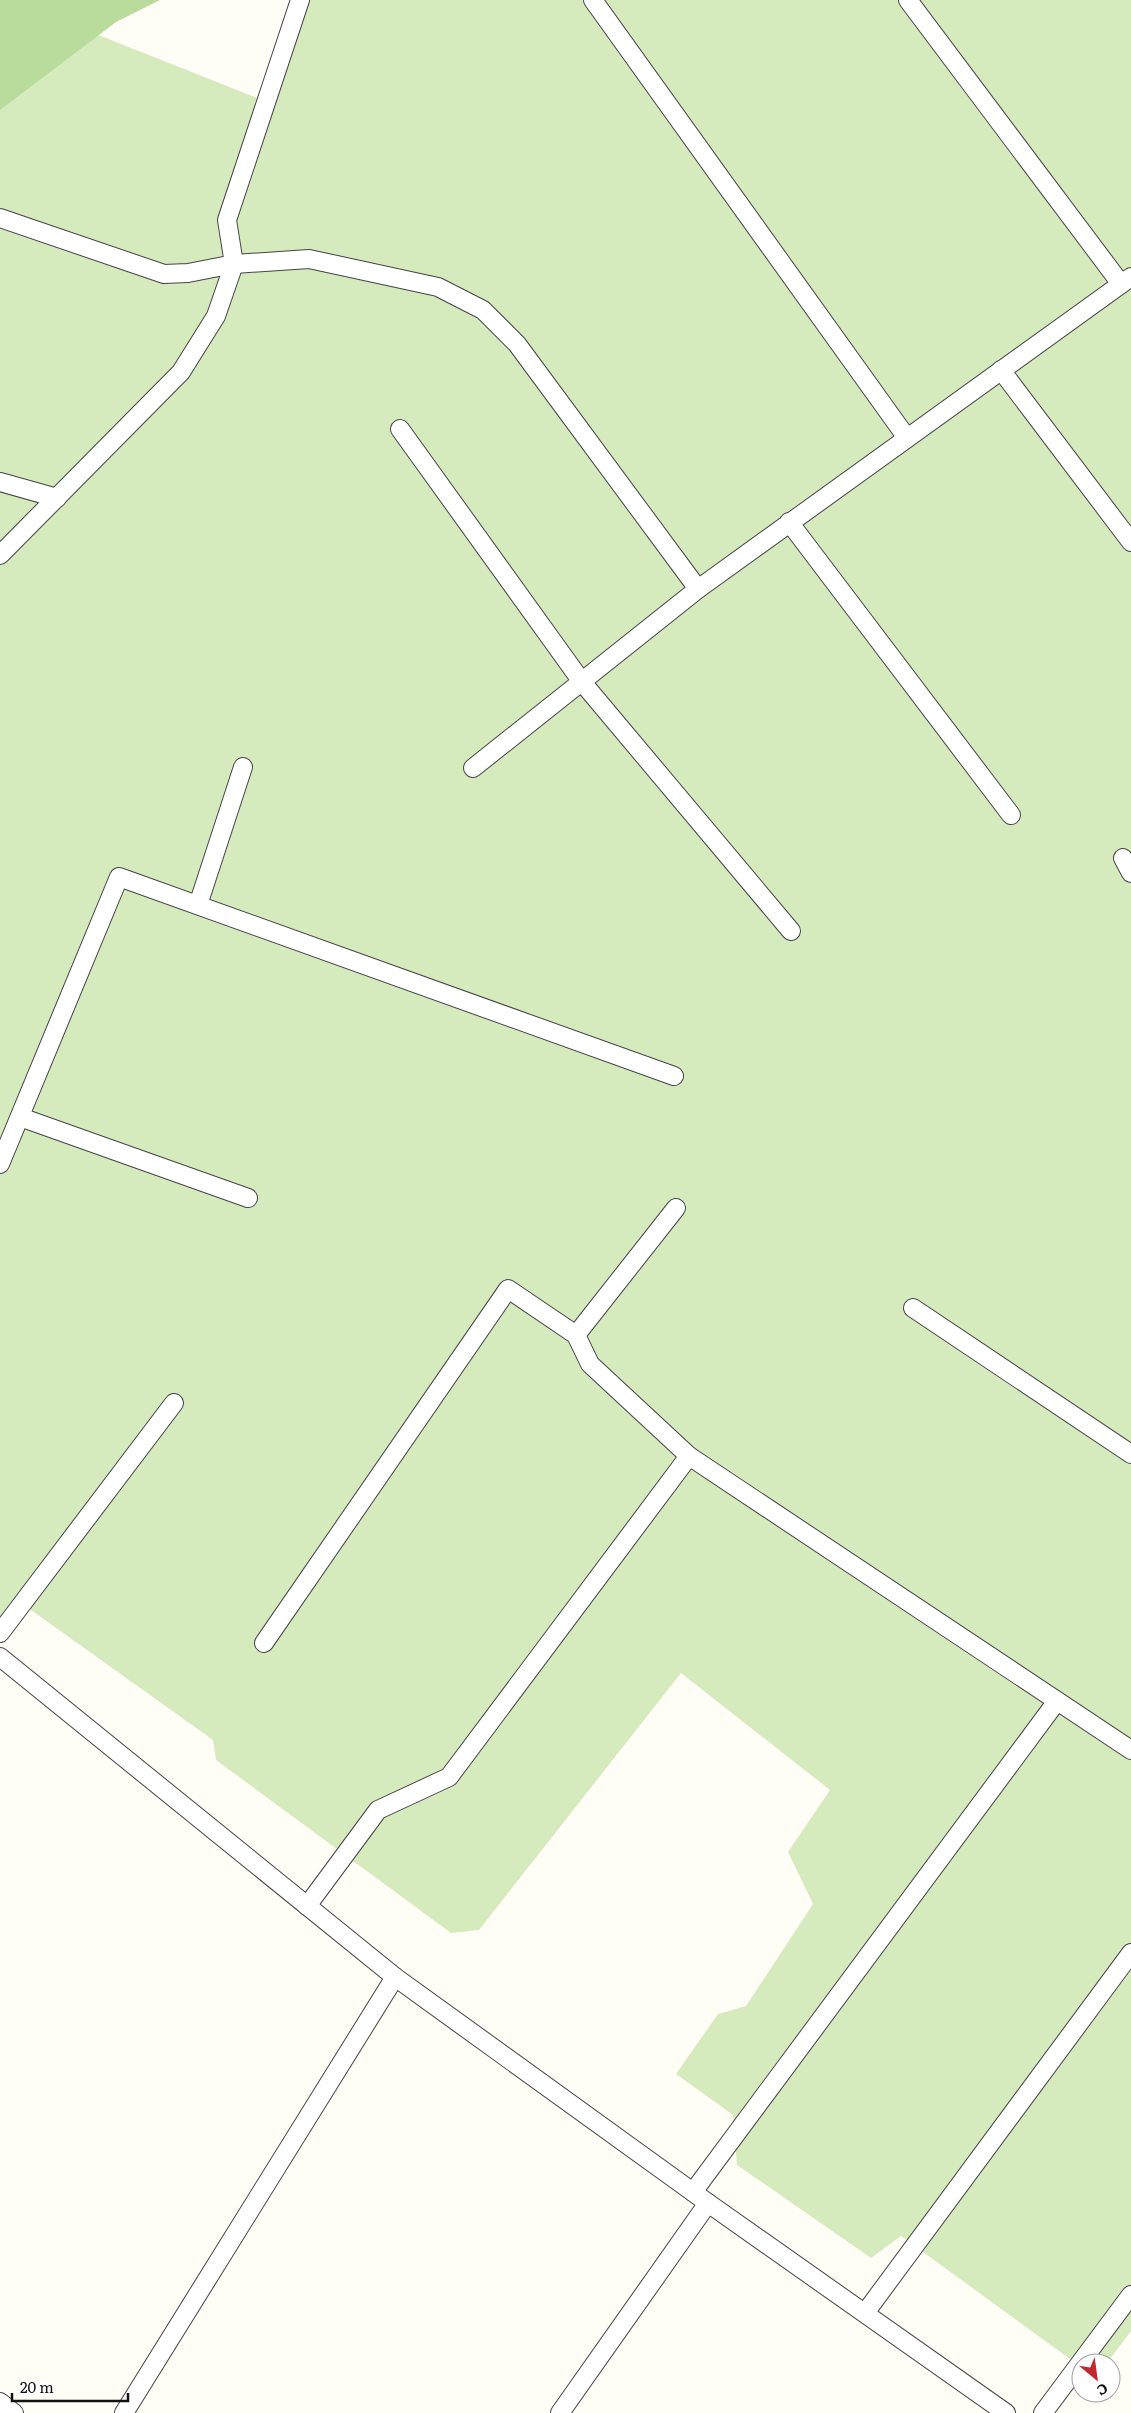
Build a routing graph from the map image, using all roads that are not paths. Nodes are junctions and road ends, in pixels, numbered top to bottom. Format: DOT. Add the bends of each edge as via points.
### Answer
graph roads {
  1 [pos="300,0"];
  2 [pos="594,0"];
  3 [pos="908,0"];
  4 [pos="0,218"];
  5 [pos="234,264"];
  6 [pos="1126,281"];
  7 [pos="1001,370"];
  8 [pos="400,429"];
  9 [pos="907,438"];
  10 [pos="0,482"];
  11 [pos="57,498"];
  12 [pos="789,522"];
  13 [pos="1131,542"];
  14 [pos="0,555"];
  15 [pos="698,590"];
  16 [pos="582,682"];
  17 [pos="243,767"];
  18 [pos="473,768"];
  19 [pos="1011,815"];
  20 [pos="198,905"];
  21 [pos="791,931"];
  22 [pos="674,1076"];
  23 [pos="20,1117"];
  24 [pos="0,1164"];
  25 [pos="248,1198"];
  26 [pos="676,1208"];
  27 [pos="913,1308"];
  28 [pos="576,1335"];
  29 [pos="174,1403"];
  30 [pos="1131,1454"];
  31 [pos="689,1456"];
  32 [pos="0,1632"];
  33 [pos="264,1643"];
  34 [pos="0,1657"];
  35 [pos="1057,1701"];
  36 [pos="1131,1750"];
  37 [pos="306,1906"];
  38 [pos="1131,1953"];
  39 [pos="395,1977"];
  40 [pos="693,2192"];
  41 [pos="708,2203"];
  42 [pos="1131,2295"];
  43 [pos="865,2313"];
  44 [pos="0,2402"];
  45 [pos="14,2413"];
  46 [pos="124,2413"];
  47 [pos="560,2413"];
  48 [pos="1006,2413"];
  49 [pos="1043,2413"];
  1 -- 5 [label="lane" via="227,220"];
  2 -- 9 [label="lane"];
  3 -- 6 [label="lane"];
  4 -- 5 [label="lane" via="164,274"];
  5 -- 11 [label="lane" via="216,316 181,372"];
  5 -- 15 [label="lane" via="309,259 438,287 483,310 517,344"];
  6 -- 7 [label="lane"];
  7 -- 9 [label="lane"];
  7 -- 13 [label="lane"];
  8 -- 16 [label="lane"];
  9 -- 12 [label="lane"];
  10 -- 11 [label="lane"];
  11 -- 14 [label="lane"];
  12 -- 15 [label="lane"];
  12 -- 19 [label="lane"];
  15 -- 16 [label="lane"];
  16 -- 18 [label="lane"];
  16 -- 21 [label="lane"];
  17 -- 20 [label="lane"];
  20 -- 22 [label="lane"];
  20 -- 23 [label="lane" via="119,877"];
  23 -- 24 [label="lane"];
  23 -- 25 [label="lane"];
  26 -- 28 [label="lane"];
  27 -- 30 [label="lane"];
  28 -- 31 [label="lane" via="590,1364"];
  28 -- 33 [label="lane" via="508,1289"];
  29 -- 32 [label="lane"];
  31 -- 35 [label="lane"];
  31 -- 37 [label="lane" via="449,1777 378,1810"];
  34 -- 37 [label="lane"];
  35 -- 36 [label="lane"];
  35 -- 40 [label="lane"];
  37 -- 39 [label="lane"];
  38 -- 43 [label="lane"];
  39 -- 40 [label="lane"];
  39 -- 46 [label="lane"];
  40 -- 41 [label="lane"];
  41 -- 43 [label="lane"];
  41 -- 47 [label="lane"];
  42 -- 49 [label="lane"];
  43 -- 48 [label="lane"];
  44 -- 45 [label="lane"];
}
